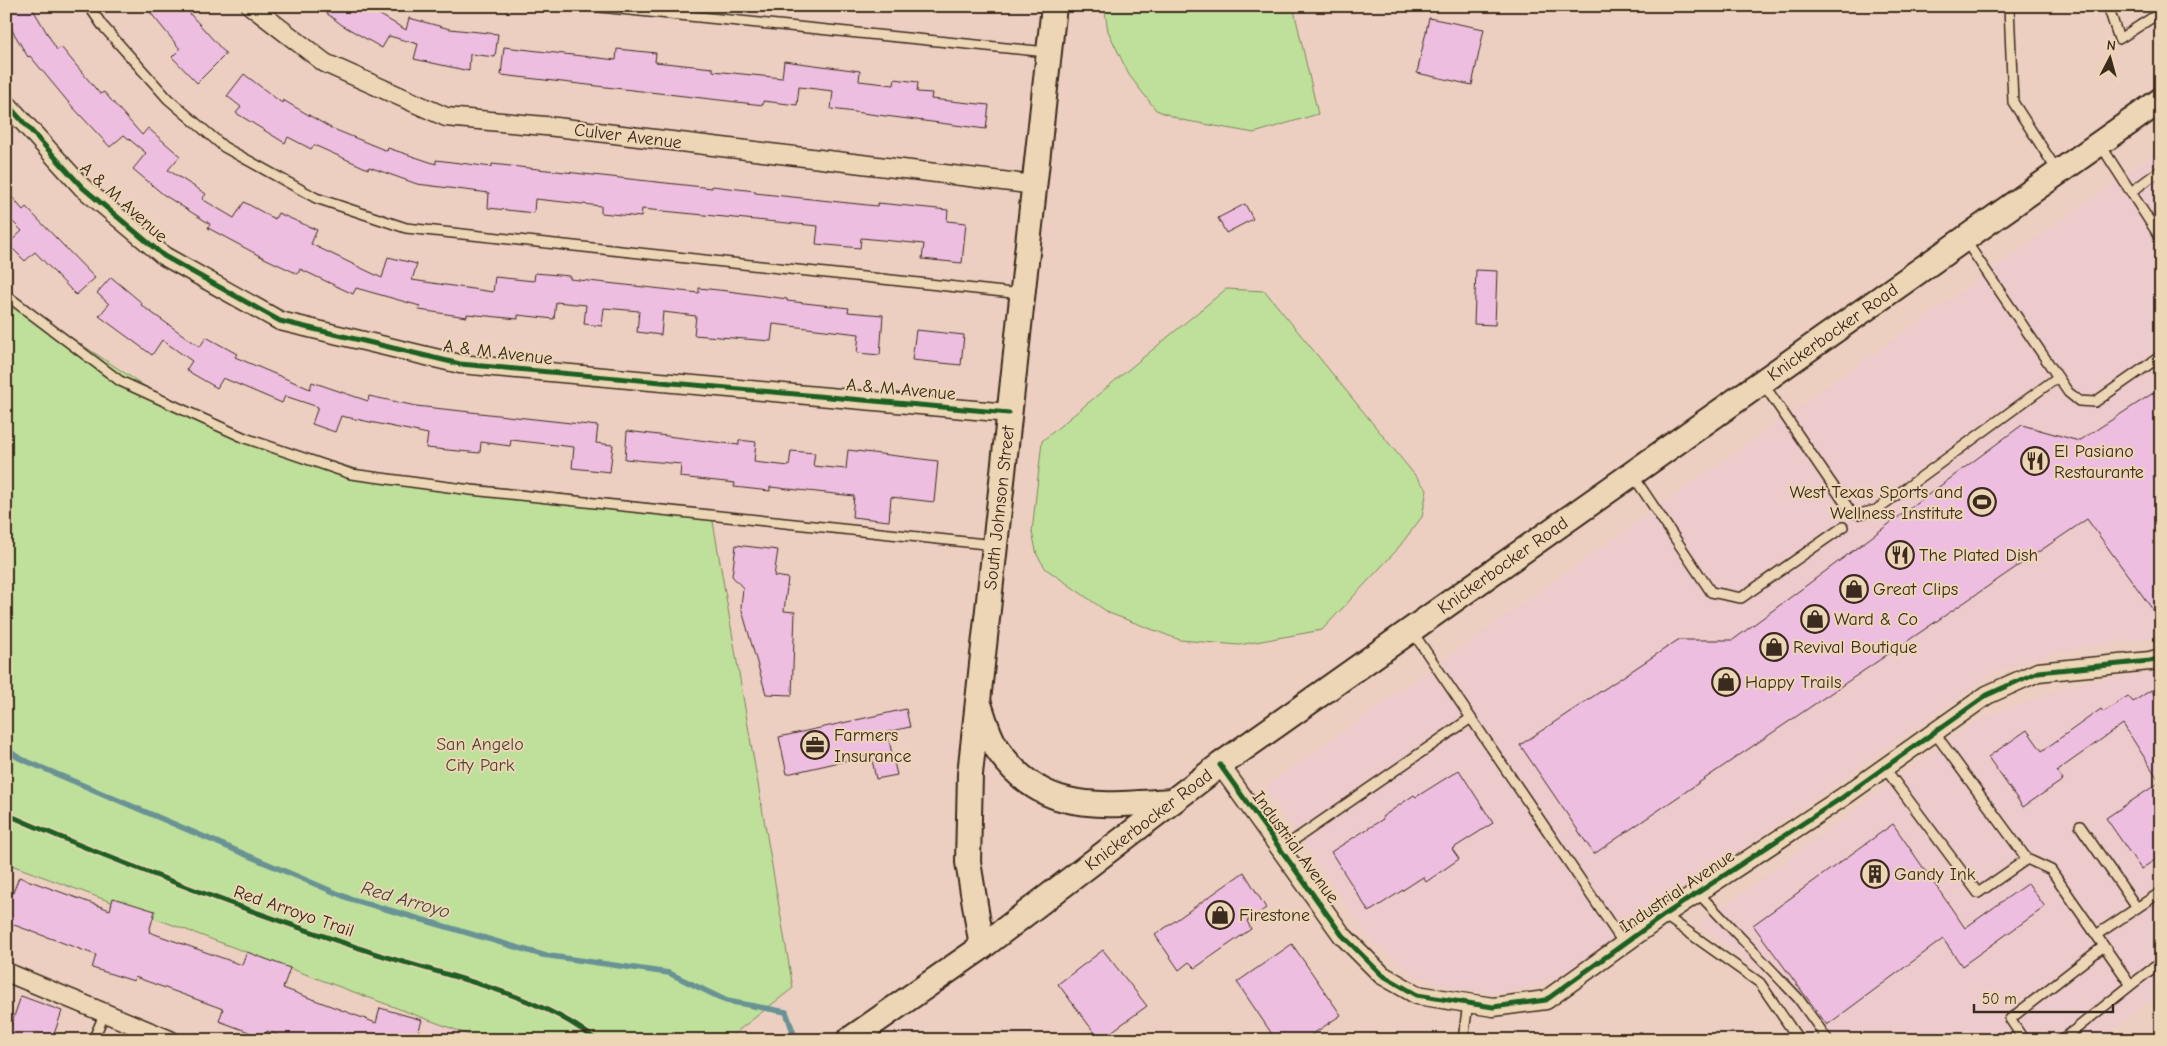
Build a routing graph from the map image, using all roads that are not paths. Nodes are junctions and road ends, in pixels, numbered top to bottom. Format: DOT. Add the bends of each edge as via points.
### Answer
graph roads {
  1 [pos="90,6"];
  2 [pos="251,6"];
  3 [pos="590,6"];
  4 [pos="1054,6"];
  5 [pos="2009,6"];
  6 [pos="2108,6"];
  7 [pos="2161,12"];
  8 [pos="1049,52"];
  9 [pos="2161,100"];
  10 [pos="6,103"];
  11 [pos="2100,143"];
  12 [pos="2161,170"];
  13 [pos="2058,172"];
  14 [pos="1035,185"];
  15 [pos="2131,192"];
  16 [pos="1964,239"];
  17 [pos="2161,239"];
  18 [pos="1022,294"];
  19 [pos="6,295"];
  20 [pos="2161,356"];
  21 [pos="2058,376"];
  22 [pos="1762,382"];
  23 [pos="1009,412"];
  24 [pos="1632,473"];
  25 [pos="1843,527"];
  26 [pos="995,545"];
  27 [pos="1411,630"];
  28 [pos="2161,658"];
  29 [pos="978,700"];
  30 [pos="1471,718"];
  31 [pos="1934,732"];
  32 [pos="1220,764"];
  33 [pos="1884,767"];
  34 [pos="1172,801"];
  35 [pos="2080,826"];
  36 [pos="1281,849"];
  37 [pos="2027,859"];
  38 [pos="2161,892"];
  39 [pos="1698,893"];
  40 [pos="2137,908"];
  41 [pos="1664,915"];
  42 [pos="2096,935"];
  43 [pos="1624,944"];
  44 [pos="2104,946"];
  45 [pos="982,947"];
  46 [pos="2161,962"];
  47 [pos="6,972"];
  48 [pos="2131,985"];
  49 [pos="1468,1003"];
  50 [pos="105,1013"];
  51 [pos="93,1040"];
  52 [pos="170,1040"];
  53 [pos="849,1040"];
  54 [pos="1464,1040"];
  55 [pos="1799,1040"];
  56 [pos="1828,1040"];
  57 [pos="2024,1040"];
  58 [pos="2062,1040"];
  1 -- 18 [label="lane" via="102,25 168,99 224,147 316,198 406,228"];
  2 -- 14 [label="street, Culver Avenue" via="325,63 446,117 566,128"];
  3 -- 8 [label="lane"];
  4 -- 8 [label="main road, South Johnson Street"];
  5 -- 13 [label="lane" via="2013,102"];
  6 -- 7 [label="lane" via="2119,39"];
  8 -- 14 [label="main road, South Johnson Street"];
  9 -- 11 [label="main road, Knickerbocker Road"];
  10 -- 23 [label="street, A & M Avenue" via="82,187 164,256 280,321 460,364"];
  11 -- 13 [label="main road, Knickerbocker Road"];
  11 -- 15 [label="lane"];
  12 -- 15 [label="lane"];
  13 -- 16 [label="main road, Knickerbocker Road"];
  14 -- 18 [label="main road, South Johnson Street"];
  15 -- 17 [label="lane"];
  16 -- 21 [label="lane"];
  16 -- 22 [label="main road, Knickerbocker Road"];
  18 -- 23 [label="main road, South Johnson Street"];
  19 -- 26 [label="lane" via="120,380 245,438 351,474 471,490"];
  20 -- 21 [label="lane" via="2095,402 2078,401"];
  21 -- 22 [label="lane" via="1876,510 1859,514 1851,512"];
  22 -- 24 [label="main road, Knickerbocker Road"];
  23 -- 26 [label="main road, South Johnson Street"];
  24 -- 25 [label="lane" via="1711,592 1741,598"];
  24 -- 27 [label="main road, Knickerbocker Road"];
  26 -- 29 [label="main road, South Johnson Street"];
  27 -- 30 [label="lane"];
  27 -- 32 [label="main road, Knickerbocker Road"];
  28 -- 31 [label="street, Industrial Avenue" via="2038,672 1986,695"];
  29 -- 34 [label="main road" via="995,746 1016,773 1040,789 1067,802 1096,806"];
  29 -- 45 [label="main road, South Johnson Street" via="970,774 968,862"];
  30 -- 36 [label="lane"];
  30 -- 43 [label="lane"];
  31 -- 33 [label="street, Industrial Avenue"];
  31 -- 37 [label="lane"];
  32 -- 34 [label="main road, Knickerbocker Road"];
  32 -- 36 [label="street, Industrial Avenue"];
  33 -- 37 [label="lane" via="1978,893"];
  33 -- 39 [label="street, Industrial Avenue"];
  34 -- 45 [label="main road, Knickerbocker Road"];
  35 -- 40 [label="lane"];
  36 -- 49 [label="street, Industrial Avenue" via="1342,935 1382,975 1417,995"];
  37 -- 42 [label="lane" via="2051,870"];
  38 -- 40 [label="lane"];
  39 -- 41 [label="street, Industrial Avenue"];
  39 -- 56 [label="lane" via="1798,998"];
  40 -- 42 [label="lane"];
  41 -- 43 [label="street, Industrial Avenue"];
  41 -- 55 [label="lane" via="1760,983"];
  42 -- 44 [label="lane"];
  43 -- 49 [label="street, Industrial Avenue" via="1546,1000 1493,1007"];
  44 -- 48 [label="lane"];
  44 -- 57 [label="lane" via="2010,1020"];
  45 -- 53 [label="main road, Knickerbocker Road"];
  46 -- 48 [label="lane"];
  47 -- 50 [label="street"];
  48 -- 58 [label="lane"];
  49 -- 54 [label="lane"];
  50 -- 51 [label="lane"];
  50 -- 52 [label="street"];
}
